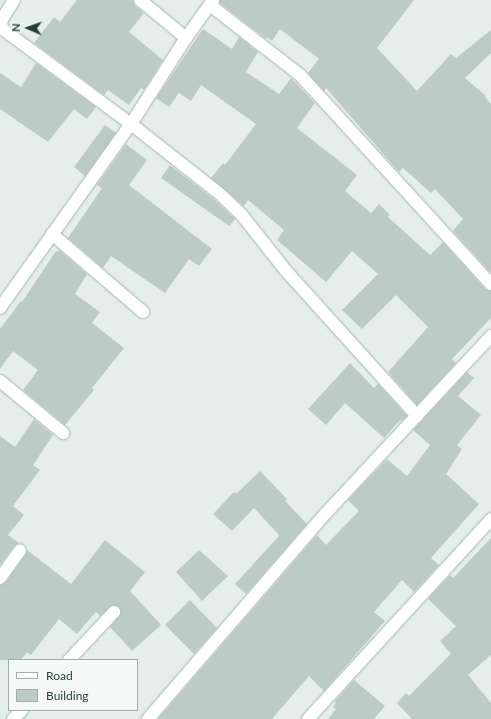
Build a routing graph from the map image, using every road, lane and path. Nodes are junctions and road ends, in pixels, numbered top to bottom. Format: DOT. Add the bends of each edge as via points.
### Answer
graph roads {
  1 [pos="14,0"];
  2 [pos="140,0"];
  3 [pos="212,3"];
  4 [pos="186,38"];
  5 [pos="131,124"];
  6 [pos="52,234"];
  7 [pos="491,284"];
  8 [pos="0,308"];
  9 [pos="143,312"];
  10 [pos="491,336"];
  11 [pos="0,381"];
  12 [pos="417,416"];
  13 [pos="63,433"];
  14 [pos="491,519"];
  15 [pos="20,550"];
  16 [pos="0,578"];
  17 [pos="114,612"];
  18 [pos="70,659"];
  19 [pos="21,711"];
  20 [pos="13,719"];
  21 [pos="148,719"];
  22 [pos="308,719"];
  1 -- 5 [label="street" via="2,19 1,26 4,30"];
  2 -- 4 [label="street"];
  3 -- 4 [label="street"];
  3 -- 7 [label="street" via="300,75"];
  4 -- 5 [label="street"];
  5 -- 6 [label="street"];
  5 -- 12 [label="street" via="242,214 287,272"];
  6 -- 8 [label="street"];
  6 -- 9 [label="street"];
  10 -- 12 [label="street"];
  11 -- 13 [label="street"];
  12 -- 21 [label="street" via="326,513"];
  14 -- 22 [label="street"];
  15 -- 16 [label="street"];
  17 -- 18 [label="street"];
  19 -- 20 [label="street"];
}
